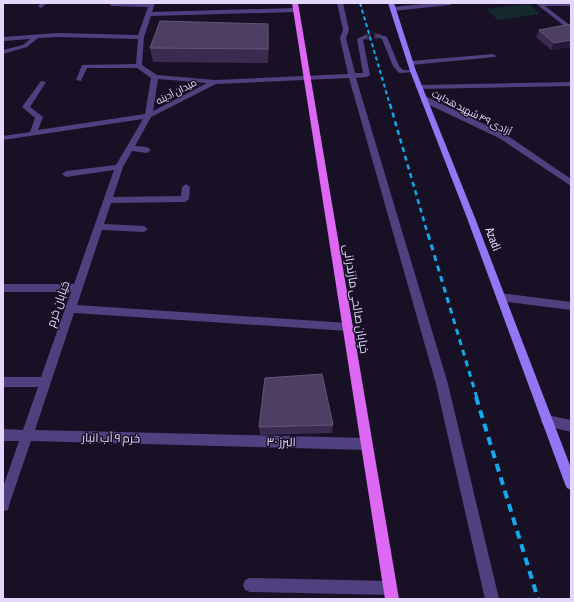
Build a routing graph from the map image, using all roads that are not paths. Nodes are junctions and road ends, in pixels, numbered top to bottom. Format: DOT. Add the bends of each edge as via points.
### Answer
graph roads {
  1 [pos="340,3"];
  2 [pos="450,3"];
  3 [pos="112,4"];
  4 [pos="152,4"];
  5 [pos="539,4"];
  6 [pos="571,4"];
  7 [pos="295,6"];
  8 [pos="392,6"];
  9 [pos="148,14"];
  10 [pos="568,24"];
  11 [pos="571,29"];
  12 [pos="378,36"];
  13 [pos="36,37"];
  14 [pos="365,37"];
  15 [pos="141,38"];
  16 [pos="3,39"];
  17 [pos="3,52"];
  18 [pos="493,56"];
  19 [pos="140,66"];
  20 [pos="412,67"];
  21 [pos="352,76"];
  22 [pos="155,77"];
  23 [pos="307,77"];
  24 [pos="79,80"];
  25 [pos="43,82"];
  26 [pos="215,82"];
  27 [pos="571,84"];
  28 [pos="419,87"];
  29 [pos="424,99"];
  30 [pos="148,116"];
  31 [pos="33,134"];
  32 [pos="3,138"];
  33 [pos="130,148"];
  34 [pos="147,150"];
  35 [pos="119,167"];
  36 [pos="66,174"];
  37 [pos="571,183"];
  38 [pos="186,187"];
  39 [pos="108,200"];
  40 [pos="98,227"];
  41 [pos="144,229"];
  42 [pos="3,288"];
  43 [pos="77,288"];
  44 [pos="501,297"];
  45 [pos="571,306"];
  46 [pos="70,309"];
  47 [pos="348,327"];
  48 [pos="3,382"];
  49 [pos="45,382"];
  50 [pos="547,421"];
  51 [pos="571,426"];
  52 [pos="3,435"];
  53 [pos="26,436"];
  54 [pos="196,440"];
  55 [pos="367,444"];
  56 [pos="571,484"];
  57 [pos="3,505"];
  58 [pos="250,585"];
  59 [pos="391,594"];
  60 [pos="492,599"];
  1 -- 21 [label="street" via="346,30 343,38"];
  2 -- 8 [label="street"];
  3 -- 4 [label="street"];
  4 -- 9 [label="street"];
  5 -- 6 [label="street"];
  5 -- 10 [label="street"];
  7 -- 9 [label="street"];
  7 -- 23 [label="main road, خیابان صالحی مازندرانی"];
  8 -- 20 [label="main road, Azadi"];
  9 -- 15 [label="street"];
  10 -- 11 [label="street"];
  12 -- 20 [label="street" via="385,38 401,72"];
  13 -- 15 [label="street" via="57,35"];
  13 -- 16 [label="street"];
  13 -- 17 [label="street" via="25,46"];
  14 -- 21 [label="street" via="360,39 367,72"];
  15 -- 19 [label="street"];
  18 -- 20 [label="street"];
  19 -- 22 [label="street"];
  19 -- 24 [label="street" via="84,66"];
  20 -- 28 [label="main road, Azadi"];
  21 -- 23 [label="street"];
  21 -- 60 [label="street" via="442,384"];
  22 -- 26 [label="street, میدان آدینه"];
  22 -- 30 [label="street, میدان آدینه"];
  23 -- 26 [label="street"];
  23 -- 47 [label="main road, خیابان صالحی مازندرانی"];
  25 -- 31 [label="street" via="26,107 39,117"];
  26 -- 30 [label="street, میدان آدینه"];
  27 -- 28 [label="street"];
  28 -- 29 [label="main road, Azadi"];
  29 -- 37 [label="street, آزادی ۴۹ شهید هدایت" via="502,136"];
  29 -- 44 [label="main road, Azadi"];
  30 -- 31 [label="street"];
  30 -- 33 [label="street, خیابان خرم"];
  31 -- 32 [label="street"];
  33 -- 34 [label="street"];
  33 -- 35 [label="street, خیابان خرم"];
  35 -- 36 [label="street"];
  35 -- 39 [label="street, خیابان خرم"];
  38 -- 39 [label="street" via="185,199"];
  39 -- 40 [label="street, خیابان خرم"];
  40 -- 41 [label="street"];
  40 -- 43 [label="street, خیابان خرم"];
  42 -- 43 [label="street"];
  43 -- 46 [label="street, خیابان خرم"];
  44 -- 45 [label="street"];
  44 -- 50 [label="main road, Azadi"];
  46 -- 47 [label="street"];
  46 -- 49 [label="street, خیابان خرم"];
  47 -- 55 [label="main road, خیابان صالحی مازندرانی"];
  48 -- 49 [label="street"];
  49 -- 53 [label="street, خیابان خرم"];
  50 -- 51 [label="street"];
  50 -- 56 [label="main road, Azadi"];
  52 -- 53 [label="street, خرم ۹ آب انبار"];
  53 -- 54 [label="street, خرم ۹ آب انبار"];
  53 -- 57 [label="street, خیابان خرم"];
  54 -- 55 [label="street, البرز ۳۰"];
  55 -- 59 [label="main road, خیابان صالحی مازندرانی"];
  58 -- 59 [label="street"];
}
